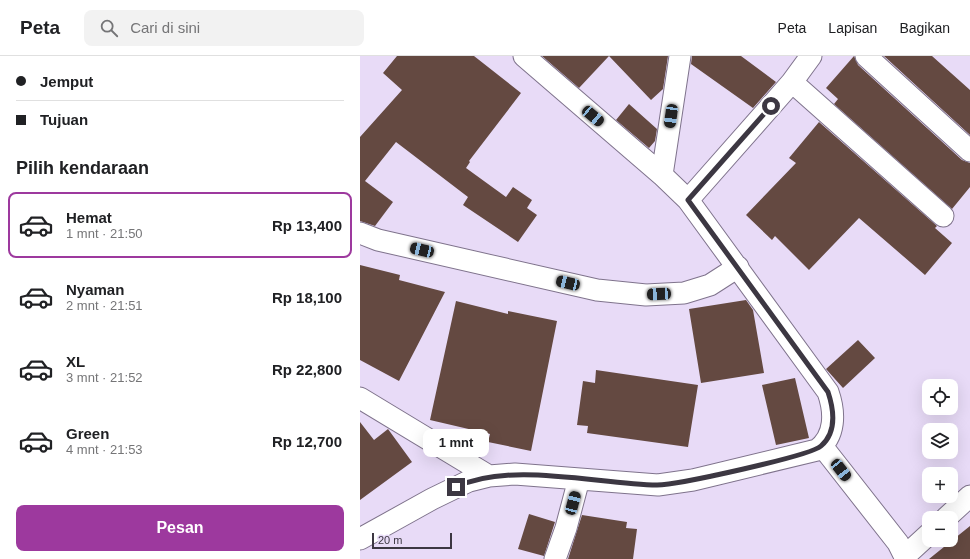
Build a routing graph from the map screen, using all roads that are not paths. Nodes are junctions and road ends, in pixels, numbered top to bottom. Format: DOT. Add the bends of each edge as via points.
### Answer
graph roads {
  1 [pos="524,56"];
  2 [pos="680,56"];
  3 [pos="811,56"];
  4 [pos="866,56"];
  5 [pos="792,82"];
  6 [pos="970,151"];
  7 [pos="662,175"];
  8 [pos="688,200"];
  9 [pos="943,216"];
  10 [pos="360,233"];
  11 [pos="738,267"];
  12 [pos="360,398"];
  13 [pos="822,446"];
  14 [pos="489,476"];
  15 [pos="579,479"];
  16 [pos="970,496"];
  17 [pos="954,511"];
  18 [pos="360,539"];
  19 [pos="922,541"];
  20 [pos="905,558"];
  21 [pos="555,559"];
  1 -- 7 [label="street"];
  2 -- 7 [label="street"];
  3 -- 5 [label="street"];
  4 -- 6 [label="street"];
  5 -- 8 [label="street"];
  5 -- 9 [label="street"];
  7 -- 8 [label="street"];
  8 -- 11 [label="street"];
  10 -- 11 [label="street" via="378,240 597,290 646,295 684,293 710,285"];
  11 -- 13 [label="street" via="828,392 833,408 832,424 827,440"];
  12 -- 14 [label="street"];
  13 -- 15 [label="street" via="806,453 693,480 665,484"];
  13 -- 20 [label="street" via="898,543"];
  14 -- 15 [label="street" via="515,474"];
  14 -- 18 [label="street" via="469,481 432,498"];
  15 -- 21 [label="street"];
  16 -- 17 [label="street"];
  19 -- 20 [label="street"];
}
